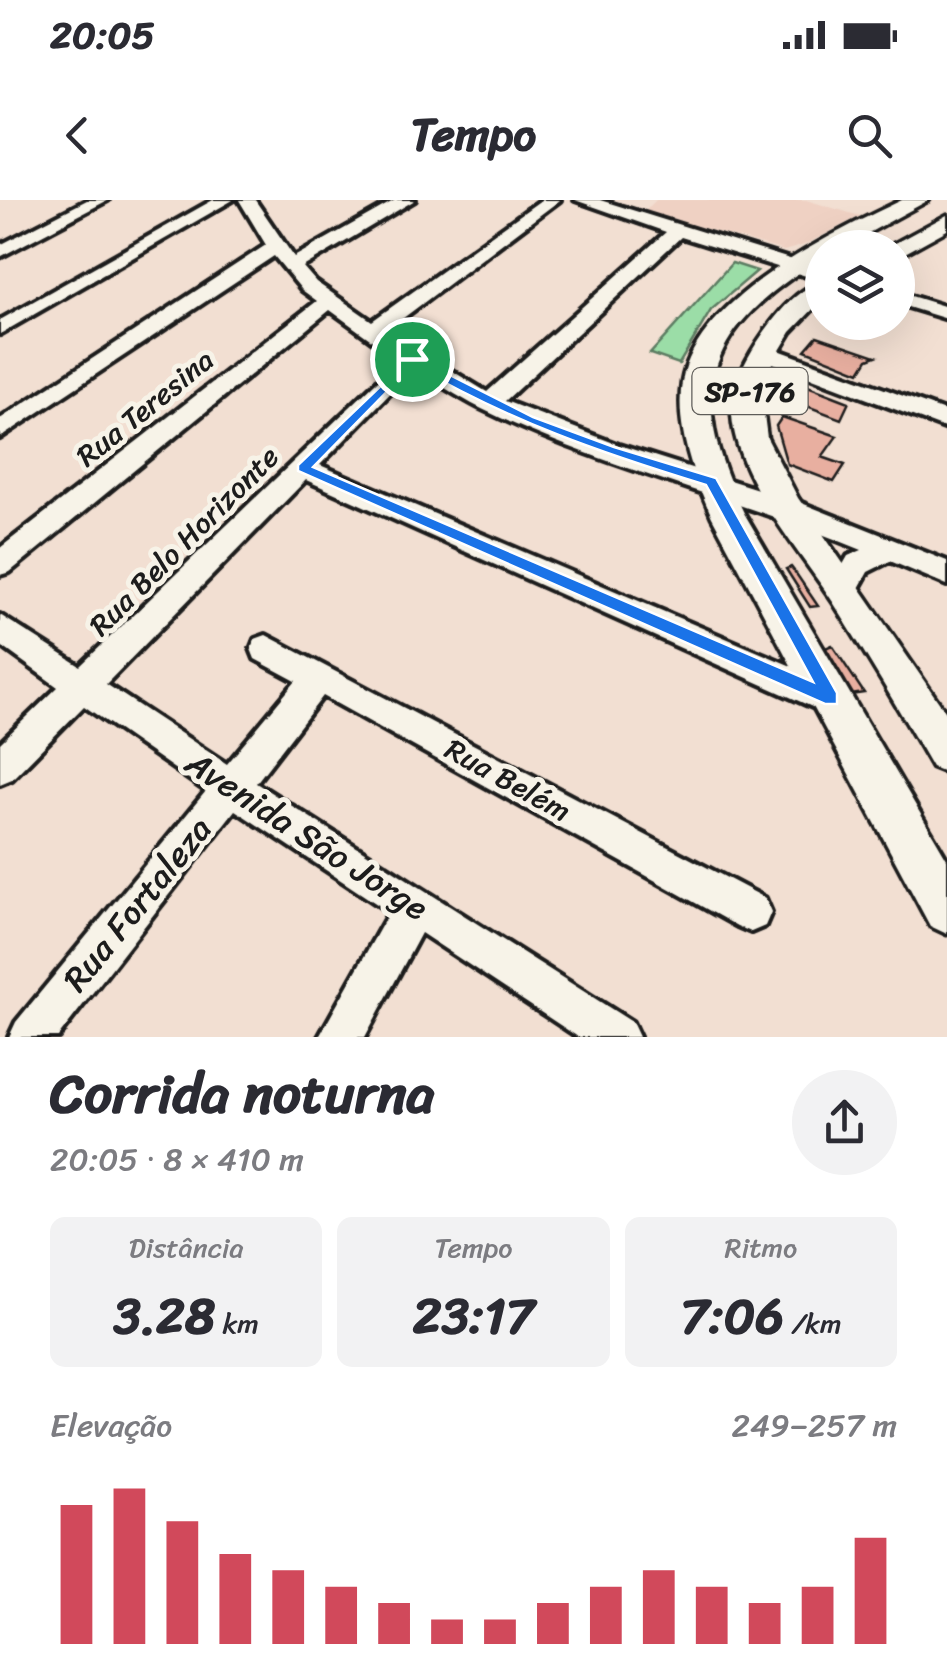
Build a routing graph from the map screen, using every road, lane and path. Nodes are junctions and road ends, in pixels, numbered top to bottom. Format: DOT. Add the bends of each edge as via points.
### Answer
graph roads {
  1 [pos="100,200"];
  2 [pos="225,200"];
  3 [pos="247,200"];
  4 [pos="407,200"];
  5 [pos="552,200"];
  6 [pos="584,200"];
  7 [pos="920,200"];
  8 [pos="947,220"];
  9 [pos="678,230"];
  10 [pos="915,238"];
  11 [pos="276,247"];
  12 [pos="0,252"];
  13 [pos="291,266"];
  14 [pos="792,267"];
  15 [pos="805,270"];
  16 [pos="805,300"];
  17 [pos="330,301"];
  18 [pos="915,303"];
  19 [pos="947,313"];
  20 [pos="0,328"];
  21 [pos="372,332"];
  22 [pos="766,352"];
  23 [pos="412,359"];
  24 [pos="489,403"];
  25 [pos="947,421"];
  26 [pos="0,430"];
  27 [pos="303,468"];
  28 [pos="711,481"];
  29 [pos="790,509"];
  30 [pos="892,548"];
  31 [pos="0,564"];
  32 [pos="947,573"];
  33 [pos="844,589"];
  34 [pos="0,628"];
  35 [pos="266,649"];
  36 [pos="318,677"];
  37 [pos="82,686"];
  38 [pos="831,699"];
  39 [pos="947,752"];
  40 [pos="0,767"];
  41 [pos="231,786"];
  42 [pos="415,904"];
  43 [pos="947,910"];
  44 [pos="751,912"];
  45 [pos="31,1037"];
  46 [pos="341,1037"];
  47 [pos="617,1037"];
  1 -- 12 [label="street"];
  2 -- 20 [label="street"];
  3 -- 11 [label="street"];
  4 -- 13 [label="street"];
  5 -- 21 [label="street"];
  6 -- 9 [label="street"];
  7 -- 14 [label="main road, SP-176"];
  8 -- 10 [label="main road"];
  9 -- 14 [label="street"];
  9 -- 24 [label="street"];
  11 -- 13 [label="street"];
  11 -- 26 [label="street"];
  13 -- 17 [label="street"];
  14 -- 15 [label="street"];
  14 -- 28 [label="main road, SP-176" via="735,315 699,369 699,436"];
  16 -- 22 [label="main road, SP-176"];
  17 -- 21 [label="street"];
  17 -- 31 [label="street, Rua Teresina"];
  18 -- 19 [label="street"];
  21 -- 23 [label="street"];
  22 -- 25 [label="street"];
  22 -- 29 [label="main road, SP-176" via="747,414 752,439"];
  23 -- 24 [label="street"];
  23 -- 27 [label="street, Rua Belo Horizonte"];
  24 -- 28 [label="street" via="610,451"];
  27 -- 37 [label="street, Rua Belo Horizonte"];
  27 -- 38 [label="street"];
  28 -- 29 [label="street"];
  28 -- 38 [label="main road, SP-176"];
  29 -- 30 [label="street"];
  29 -- 33 [label="main road, SP-176"];
  30 -- 32 [label="street"];
  30 -- 33 [label="street" via="858,564"];
  33 -- 39 [label="main road, SP-176"];
  34 -- 37 [label="street, Avenida São Jorge"];
  35 -- 36 [label="street, Rua Belém"];
  36 -- 41 [label="street, Rua Fortaleza"];
  36 -- 44 [label="street, Rua Belém"];
  37 -- 40 [label="street, Rua Belo Horizonte"];
  37 -- 41 [label="street, Avenida São Jorge"];
  38 -- 43 [label="main road, SP-176"];
  41 -- 42 [label="street, Avenida São Jorge"];
  41 -- 45 [label="street, Rua Fortaleza"];
  42 -- 46 [label="street"];
  42 -- 47 [label="street, Avenida São Jorge"];
}
